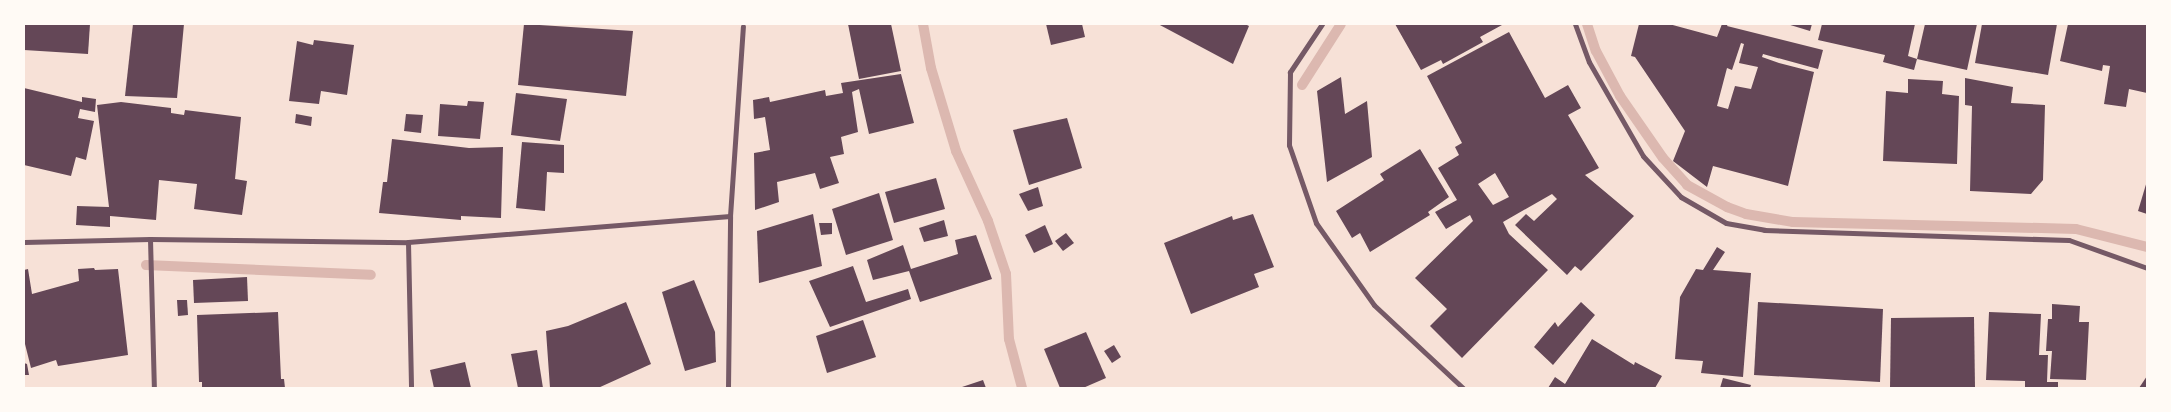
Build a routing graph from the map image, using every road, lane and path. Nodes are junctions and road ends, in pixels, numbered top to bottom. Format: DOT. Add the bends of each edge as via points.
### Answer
graph roads {
  1 [pos="1322,24"];
  2 [pos="1576,24"];
  3 [pos="743,26"];
  4 [pos="730,216"];
  5 [pos="150,239"];
  6 [pos="24,242"];
  7 [pos="408,242"];
  8 [pos="2147,268"];
  9 [pos="154,388"];
  10 [pos="411,388"];
  11 [pos="728,388"];
  12 [pos="1463,388"];
  1 -- 12 [label="street" via="1290,72 1289,145 1316,223 1374,305"];
  2 -- 8 [label="street" via="1588,62 1643,156 1681,197 1726,223 1764,230 2069,240"];
  3 -- 4 [label="street"];
  4 -- 7 [label="street"];
  4 -- 11 [label="street"];
  5 -- 6 [label="street"];
  5 -- 7 [label="street"];
  5 -- 9 [label="street"];
  7 -- 10 [label="street"];
}
